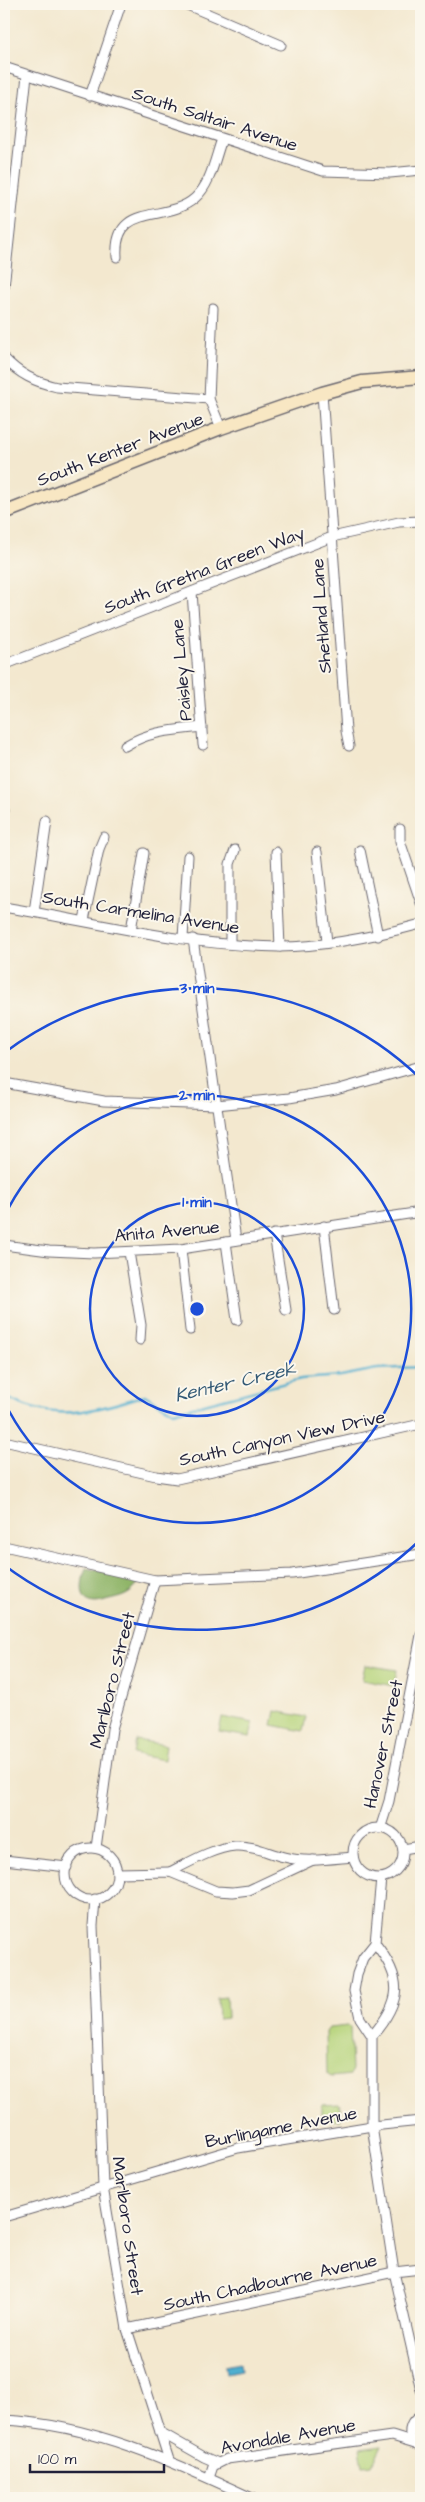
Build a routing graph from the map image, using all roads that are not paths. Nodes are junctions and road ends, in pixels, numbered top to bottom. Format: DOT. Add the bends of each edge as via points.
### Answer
graph roads {
  1 [pos="121,4"];
  2 [pos="185,4"];
  3 [pos="281,45"];
  4 [pos="4,67"];
  5 [pos="26,75"];
  6 [pos="90,96"];
  7 [pos="222,140"];
  8 [pos="421,170"];
  9 [pos="117,257"];
  10 [pos="4,287"];
  11 [pos="214,308"];
  12 [pos="5,362"];
  13 [pos="421,377"];
  14 [pos="322,393"];
  15 [pos="209,399"];
  16 [pos="221,428"];
  17 [pos="4,513"];
  18 [pos="421,521"];
  19 [pos="332,537"];
  20 [pos="192,592"];
  21 [pos="4,665"];
  22 [pos="202,727"];
  23 [pos="203,745"];
  24 [pos="125,746"];
  25 [pos="349,746"];
  26 [pos="46,821"];
  27 [pos="400,829"];
  28 [pos="104,837"];
  29 [pos="235,850"];
  30 [pos="360,850"];
  31 [pos="276,852"];
  32 [pos="317,852"];
  33 [pos="144,853"];
  34 [pos="188,856"];
  35 [pos="421,903"];
  36 [pos="4,907"];
  37 [pos="34,912"];
  38 [pos="84,920"];
  39 [pos="421,924"];
  40 [pos="130,930"];
  41 [pos="378,936"];
  42 [pos="183,938"];
  43 [pos="193,939"];
  44 [pos="328,942"];
  45 [pos="230,944"];
  46 [pos="280,947"];
  47 [pos="421,1066"];
  48 [pos="4,1083"];
  49 [pos="216,1104"];
  50 [pos="421,1212"];
  51 [pos="324,1226"];
  52 [pos="274,1234"];
  53 [pos="236,1240"];
  54 [pos="226,1242"];
  55 [pos="4,1245"];
  56 [pos="181,1249"];
  57 [pos="129,1252"];
  58 [pos="286,1310"];
  59 [pos="334,1310"];
  60 [pos="237,1320"];
  61 [pos="190,1330"];
  62 [pos="140,1340"];
  63 [pos="421,1424"];
  64 [pos="4,1441"];
  65 [pos="4,1546"];
  66 [pos="421,1554"];
  67 [pos="155,1580"];
  68 [pos="421,1635"];
  69 [pos="380,1829"];
  70 [pos="421,1846"];
  71 [pos="96,1848"];
  72 [pos="402,1849"];
  73 [pos="353,1857"];
  74 [pos="4,1860"];
  75 [pos="313,1860"];
  76 [pos="67,1867"];
  77 [pos="170,1872"];
  78 [pos="117,1873"];
  79 [pos="381,1878"];
  80 [pos="95,1900"];
  81 [pos="375,1942"];
  82 [pos="372,2036"];
  83 [pos="421,2121"];
  84 [pos="372,2126"];
  85 [pos="103,2188"];
  86 [pos="4,2216"];
  87 [pos="421,2269"];
  88 [pos="394,2272"];
  89 [pos="127,2329"];
  90 [pos="418,2370"];
  91 [pos="421,2382"];
  92 [pos="421,2390"];
  93 [pos="417,2419"];
  94 [pos="4,2420"];
  95 [pos="160,2432"];
  96 [pos="380,2437"];
  97 [pos="420,2446"];
  98 [pos="169,2460"];
  99 [pos="218,2463"];
  100 [pos="209,2478"];
  101 [pos="252,2498"];
  1 -- 6 [label="street"];
  2 -- 3 [label="street"];
  4 -- 5 [label="street, South Saltair Avenue"];
  5 -- 6 [label="street, South Saltair Avenue"];
  5 -- 10 [label="street"];
  6 -- 7 [label="street, South Saltair Avenue"];
  7 -- 8 [label="street, South Saltair Avenue" via="323,171 390,173"];
  7 -- 9 [label="street" via="206,185 197,197 184,207 144,215 125,225 116,245"];
  11 -- 15 [label="street"];
  12 -- 15 [label="street" via="35,381 57,387"];
  13 -- 14 [label="street, South Kenter Avenue" via="362,382"];
  14 -- 16 [label="street, South Kenter Avenue"];
  14 -- 19 [label="street, Shetland Lane"];
  15 -- 16 [label="street"];
  16 -- 17 [label="street, South Kenter Avenue"];
  18 -- 19 [label="street, South Gretna Green Way" via="399,522"];
  19 -- 20 [label="street, South Gretna Green Way"];
  19 -- 25 [label="street, Shetland Lane"];
  20 -- 21 [label="street, South Gretna Green Way"];
  20 -- 22 [label="street, Paisley Lane"];
  22 -- 23 [label="street, Paisley Lane"];
  22 -- 24 [label="street" via="156,731"];
  26 -- 37 [label="street"];
  27 -- 35 [label="street" via="400,841"];
  28 -- 38 [label="street"];
  29 -- 45 [label="street" via="230,864"];
  30 -- 41 [label="street"];
  31 -- 46 [label="street"];
  32 -- 44 [label="street"];
  33 -- 40 [label="street"];
  34 -- 42 [label="street"];
  36 -- 37 [label="street, South Carmelina Avenue"];
  37 -- 38 [label="street, South Carmelina Avenue"];
  38 -- 40 [label="street, South Carmelina Avenue"];
  39 -- 41 [label="street, South Carmelina Avenue"];
  40 -- 42 [label="street, South Carmelina Avenue"];
  41 -- 44 [label="street, South Carmelina Avenue"];
  42 -- 43 [label="street, South Carmelina Avenue"];
  43 -- 45 [label="street, South Carmelina Avenue"];
  43 -- 49 [label="street"];
  44 -- 46 [label="street, South Carmelina Avenue"];
  45 -- 46 [label="street, South Carmelina Avenue"];
  47 -- 49 [label="street" via="327,1091 289,1098"];
  48 -- 49 [label="street" via="104,1101"];
  49 -- 53 [label="street"];
  50 -- 51 [label="street, Anita Avenue"];
  51 -- 52 [label="street, Anita Avenue"];
  51 -- 59 [label="street"];
  52 -- 53 [label="street, Anita Avenue"];
  52 -- 58 [label="street"];
  53 -- 54 [label="street, Anita Avenue"];
  54 -- 56 [label="street, Anita Avenue"];
  54 -- 60 [label="street"];
  55 -- 57 [label="street, Anita Avenue" via="49,1251"];
  56 -- 57 [label="street, Anita Avenue"];
  56 -- 61 [label="street"];
  57 -- 62 [label="street" via="141,1325"];
  63 -- 64 [label="street, South Canyon View Drive" via="177,1479"];
  65 -- 67 [label="street"];
  66 -- 67 [label="street" via="292,1574"];
  67 -- 71 [label="street, Marlboro Street" via="112,1729"];
  68 -- 69 [label="street, Hanover Street" via="389,1802"];
  69 -- 72 [label="street" via="392,1832"];
  69 -- 73 [label="street" via="362,1834 354,1847"];
  70 -- 72 [label="street"];
  71 -- 76 [label="street" via="81,1850"];
  71 -- 78 [label="street" via="108,1854"];
  72 -- 79 [label="street" via="400,1865"];
  73 -- 75 [label="street"];
  73 -- 79 [label="street" via="362,1872"];
  74 -- 76 [label="street"];
  75 -- 77 [label="street" via="285,1858 255,1848 235,1846"];
  75 -- 77 [label="street" via="257,1887 233,1892 216,1891"];
  76 -- 80 [label="street" via="67,1881 74,1893 87,1900"];
  77 -- 78 [label="street"];
  78 -- 80 [label="street" via="113,1888"];
  79 -- 81 [label="street"];
  80 -- 85 [label="street, Marlboro Street" via="92,1926"];
  81 -- 82 [label="street" via="356,1974 354,1991 360,2018"];
  81 -- 82 [label="street" via="389,1960 397,1991 386,2020"];
  82 -- 84 [label="street"];
  83 -- 84 [label="street, Burlingame Avenue"];
  84 -- 85 [label="street, Burlingame Avenue" via="238,2148"];
  84 -- 88 [label="street"];
  85 -- 86 [label="street, Burlingame Avenue"];
  85 -- 89 [label="street, Marlboro Street"];
  87 -- 88 [label="street, South Chadbourne Avenue"];
  88 -- 89 [label="street, South Chadbourne Avenue"];
  88 -- 90 [label="street"];
  89 -- 95 [label="street, Marlboro Street"];
  90 -- 91 [label="street"];
  90 -- 92 [label="street"];
  93 -- 96 [label="street, Avondale Avenue" via="405,2429"];
  93 -- 97 [label="street" via="410,2434"];
  94 -- 98 [label="street" via="30,2421 72,2430"];
  95 -- 98 [label="street, Marlboro Street"];
  95 -- 99 [label="street"];
  96 -- 97 [label="street, Avondale Avenue" via="392,2436"];
  96 -- 99 [label="street, Avondale Avenue"];
  98 -- 100 [label="street"];
  99 -- 100 [label="street, Avondale Avenue" via="213,2466"];
  100 -- 101 [label="street"];
}
